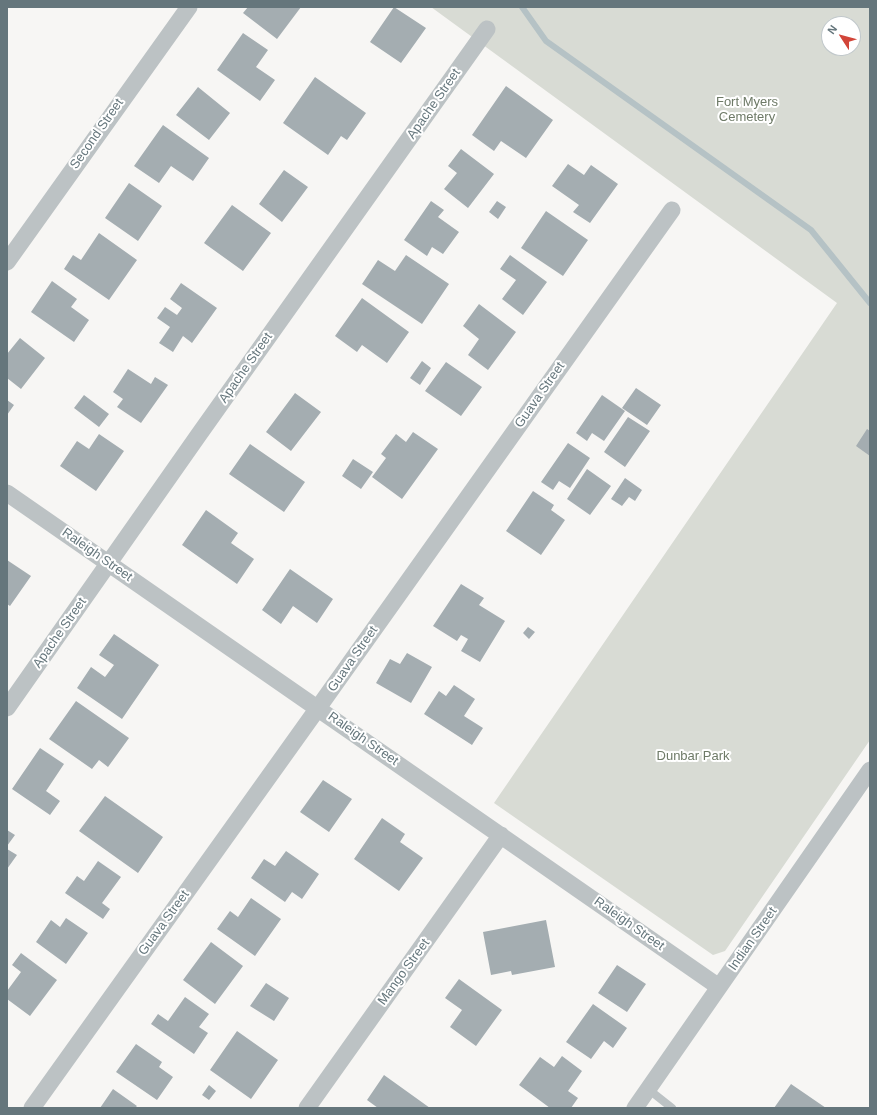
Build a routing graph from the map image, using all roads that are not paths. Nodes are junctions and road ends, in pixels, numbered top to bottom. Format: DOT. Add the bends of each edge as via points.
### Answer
graph roads {
  1 [pos="189,7"];
  2 [pos="487,29"];
  3 [pos="672,210"];
  4 [pos="7,262"];
  5 [pos="7,493"];
  6 [pos="108,563"];
  7 [pos="7,708"];
  8 [pos="318,708"];
  9 [pos="870,770"];
  10 [pos="501,835"];
  11 [pos="719,987"];
  12 [pos="648,1089"];
  13 [pos="32,1108"];
  14 [pos="307,1108"];
  15 [pos="635,1108"];
  16 [pos="672,1108"];
  1 -- 4 [label="street, Second Street"];
  2 -- 6 [label="street, Apache Street"];
  3 -- 8 [label="street, Guava Street"];
  5 -- 6 [label="street, Raleigh Street"];
  6 -- 7 [label="street, Apache Street"];
  6 -- 8 [label="street, Raleigh Street"];
  8 -- 10 [label="street, Raleigh Street"];
  8 -- 13 [label="street, Guava Street"];
  9 -- 11 [label="street, Indian Street"];
  10 -- 11 [label="street, Raleigh Street"];
  10 -- 14 [label="street, Mango Street"];
  11 -- 12 [label="street, Indian Street"];
  12 -- 15 [label="street, Indian Street"];
  12 -- 16 [label="lane"];
}
